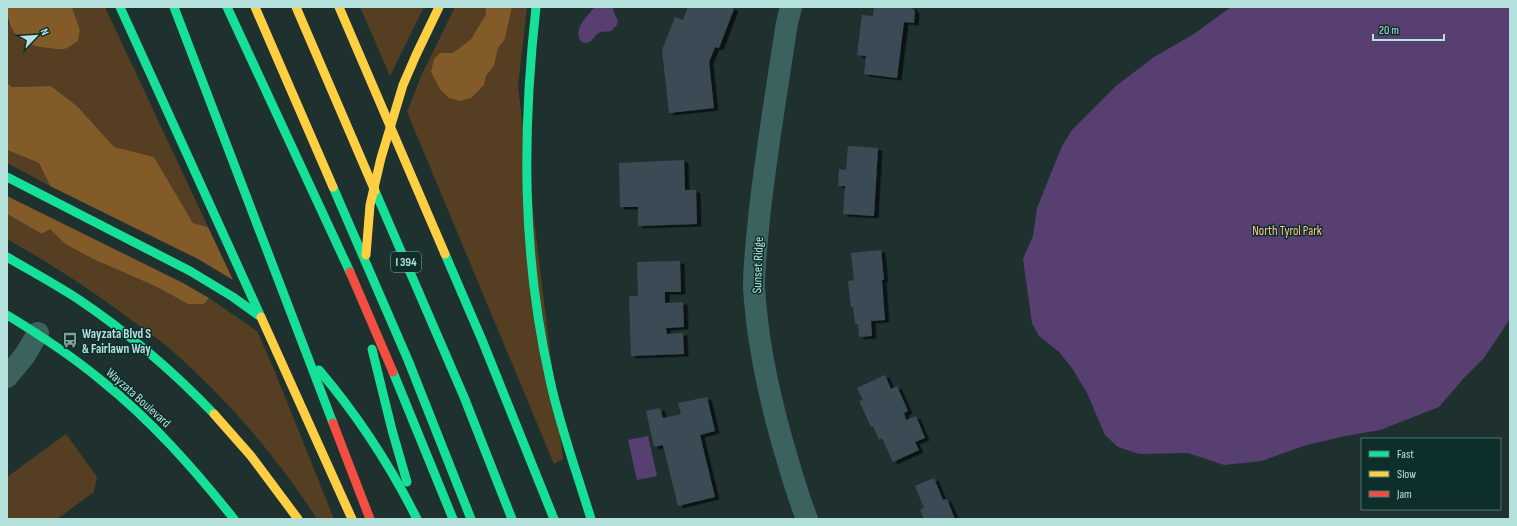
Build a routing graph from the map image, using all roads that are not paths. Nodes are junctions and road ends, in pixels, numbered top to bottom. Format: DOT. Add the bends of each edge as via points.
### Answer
graph roads {
  1 [pos="120,7"];
  2 [pos="174,7"];
  3 [pos="227,7"];
  4 [pos="255,7"];
  5 [pos="296,7"];
  6 [pos="340,7"];
  7 [pos="439,7"];
  8 [pos="536,7"];
  9 [pos="791,7"];
  10 [pos="7,177"];
  11 [pos="7,258"];
  12 [pos="7,315"];
  13 [pos="275,328"];
  14 [pos="38,333"];
  15 [pos="291,343"];
  16 [pos="7,377"];
  17 [pos="234,519"];
  18 [pos="298,519"];
  19 [pos="352,519"];
  20 [pos="370,519"];
  21 [pos="418,519"];
  22 [pos="453,519"];
  23 [pos="471,519"];
  24 [pos="512,519"];
  25 [pos="554,519"];
  26 [pos="591,519"];
  27 [pos="807,519"];
  1 -- 19 [label="main road"];
  2 -- 20 [label="main road"];
  3 -- 22 [label="main road" via="360,294"];
  4 -- 23 [label="main road" via="408,360"];
  5 -- 24 [label="main road, I 394" via="464,397"];
  6 -- 25 [label="main road" via="482,340"];
  7 -- 21 [label="main road" via="403,85 379,161 367,225 369,337"];
  8 -- 26 [label="main road" via="527,95 525,167 530,259 551,380"];
  9 -- 27 [label="street, Sunset Ridge" via="762,192 754,286 771,402"];
  10 -- 13 [label="main road" via="190,272 233,297"];
  11 -- 18 [label="main road" via="77,299 144,348 174,374 234,434"];
  12 -- 14 [label="main road, Wayzata Boulevard"];
  14 -- 16 [label="street" via="25,355"];
  14 -- 17 [label="main road, Wayzata Boulevard" via="90,370 132,406 172,445 216,494"];
  15 -- 21 [label="main road" via="330,382 359,420"];
}
